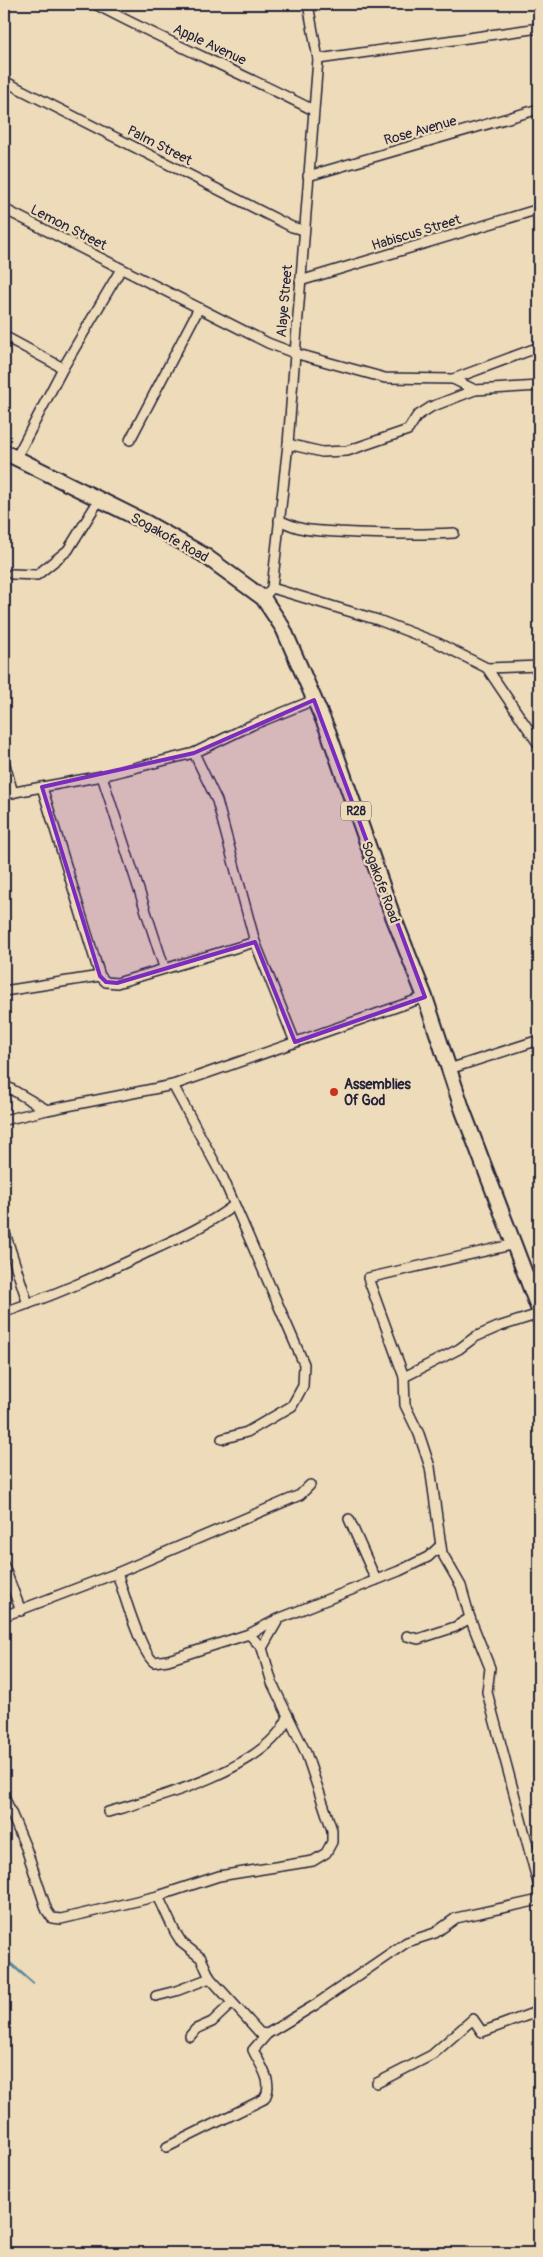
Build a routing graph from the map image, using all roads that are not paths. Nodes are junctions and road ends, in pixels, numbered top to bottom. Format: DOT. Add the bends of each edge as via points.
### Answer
graph roads {
  1 [pos="95,4"];
  2 [pos="308,4"];
  3 [pos="539,28"];
  4 [pos="318,59"];
  5 [pos="4,81"];
  6 [pos="539,109"];
  7 [pos="313,110"];
  8 [pos="308,176"];
  9 [pos="4,209"];
  10 [pos="539,209"];
  11 [pos="304,230"];
  12 [pos="121,270"];
  13 [pos="300,281"];
  14 [pos="199,308"];
  15 [pos="4,336"];
  16 [pos="539,347"];
  17 [pos="294,352"];
  18 [pos="63,368"];
  19 [pos="453,379"];
  20 [pos="539,386"];
  21 [pos="475,390"];
  22 [pos="130,440"];
  23 [pos="288,444"];
  24 [pos="10,455"];
  25 [pos="99,500"];
  26 [pos="279,520"];
  27 [pos="454,533"];
  28 [pos="12,574"];
  29 [pos="268,593"];
  30 [pos="539,666"];
  31 [pos="487,668"];
  32 [pos="314,700"];
  33 [pos="539,745"];
  34 [pos="194,753"];
  35 [pos="4,760"];
  36 [pos="102,776"];
  37 [pos="42,787"];
  38 [pos="8,794"];
  39 [pos="255,942"];
  40 [pos="164,967"];
  41 [pos="100,976"];
  42 [pos="4,991"];
  43 [pos="425,997"];
  44 [pos="539,1040"];
  45 [pos="295,1042"];
  46 [pos="449,1069"];
  47 [pos="4,1085"];
  48 [pos="173,1085"];
  49 [pos="47,1110"];
  50 [pos="4,1120"];
  51 [pos="233,1206"];
  52 [pos="4,1230"];
  53 [pos="515,1244"];
  54 [pos="28,1304"];
  55 [pos="4,1312"];
  56 [pos="539,1312"];
  57 [pos="404,1377"];
  58 [pos="222,1439"];
  59 [pos="310,1485"];
  60 [pos="349,1519"];
  61 [pos="440,1546"];
  62 [pos="4,1566"];
  63 [pos="117,1573"];
  64 [pos="376,1580"];
  65 [pos="21,1610"];
  66 [pos="4,1616"];
  67 [pos="470,1618"];
  68 [pos="278,1619"];
  69 [pos="249,1634"];
  70 [pos="406,1636"];
  71 [pos="262,1648"];
  72 [pos="288,1717"];
  73 [pos="4,1796"];
  74 [pos="108,1812"];
  75 [pos="539,1887"];
  76 [pos="158,1896"];
  77 [pos="539,1900"];
  78 [pos="210,1978"];
  79 [pos="156,1996"];
  80 [pos="232,2003"];
  81 [pos="539,2011"];
  82 [pos="267,2034"];
  83 [pos="190,2036"];
  84 [pos="377,2083"];
  85 [pos="167,2147"];
  1 -- 7 [label="street, Apple Avenue"];
  2 -- 4 [label="street, Alaye Street"];
  3 -- 4 [label="street"];
  4 -- 7 [label="street, Alaye Street"];
  5 -- 11 [label="street, Palm Street" via="292,227"];
  6 -- 8 [label="street, Rose Avenue"];
  7 -- 8 [label="street, Alaye Street"];
  8 -- 11 [label="street, Alaye Street"];
  9 -- 12 [label="street, Lemon Street"];
  10 -- 13 [label="street, Habiscus Street"];
  11 -- 13 [label="street, Alaye Street"];
  12 -- 14 [label="street, Lemon Street"];
  12 -- 18 [label="street"];
  13 -- 17 [label="street, Alaye Street"];
  14 -- 17 [label="street, Lemon Street" via="268,343"];
  14 -- 22 [label="street"];
  15 -- 18 [label="street"];
  16 -- 19 [label="street"];
  17 -- 19 [label="street, Lemon Street" via="385,378"];
  17 -- 23 [label="street, Alaye Street"];
  18 -- 24 [label="street"];
  19 -- 21 [label="street"];
  20 -- 21 [label="street"];
  21 -- 23 [label="street" via="431,407 417,416 408,430 347,451 322,452"];
  23 -- 26 [label="street, Alaye Street"];
  24 -- 25 [label="main road, Sogakofe Road / R28"];
  25 -- 28 [label="street" via="68,550 37,574"];
  25 -- 29 [label="main road, Sogakofe Road / R28" via="147,523"];
  26 -- 27 [label="street" via="312,532"];
  26 -- 29 [label="street, Alaye Street"];
  29 -- 31 [label="street" via="378,620 438,643"];
  29 -- 32 [label="main road, Sogakofe Road / R28"];
  30 -- 31 [label="street"];
  31 -- 33 [label="street"];
  32 -- 34 [label="street" via="244,728"];
  32 -- 43 [label="main road, Sogakofe Road / R28"];
  34 -- 36 [label="street"];
  34 -- 39 [label="street" via="217,801"];
  35 -- 38 [label="street"];
  36 -- 37 [label="street"];
  36 -- 40 [label="street"];
  37 -- 38 [label="street"];
  37 -- 41 [label="street"];
  39 -- 40 [label="street"];
  39 -- 45 [label="street"];
  40 -- 41 [label="street" via="117,983 106,982"];
  41 -- 42 [label="street"];
  43 -- 45 [label="street"];
  43 -- 46 [label="main road, Sogakofe Road / R28"];
  44 -- 46 [label="street"];
  45 -- 48 [label="street"];
  46 -- 53 [label="main road, Sogakofe Road / R28"];
  47 -- 49 [label="street"];
  48 -- 49 [label="street"];
  48 -- 51 [label="street" via="223,1178"];
  49 -- 50 [label="street"];
  51 -- 54 [label="street" via="210,1224"];
  51 -- 58 [label="street" via="280,1305 304,1371 303,1386 292,1406 247,1432"];
  52 -- 54 [label="street"];
  53 -- 56 [label="main road, Sogakofe Road / R28"];
  53 -- 57 [label="street" via="368,1278"];
  54 -- 55 [label="street"];
  56 -- 57 [label="street" via="475,1337 459,1349"];
  57 -- 61 [label="street" via="405,1405 430,1467"];
  59 -- 63 [label="street" via="300,1495"];
  60 -- 64 [label="street"];
  61 -- 64 [label="street" via="428,1557"];
  61 -- 67 [label="street" via="461,1586"];
  62 -- 65 [label="street"];
  63 -- 65 [label="street"];
  63 -- 69 [label="street" via="138,1634 154,1662"];
  64 -- 68 [label="street"];
  65 -- 66 [label="street"];
  67 -- 70 [label="street" via="455,1627 418,1639"];
  67 -- 75 [label="street" via="490,1668 487,1692"];
  68 -- 69 [label="street"];
  68 -- 71 [label="street"];
  69 -- 71 [label="street"];
  71 -- 72 [label="street" via="272,1683"];
  72 -- 74 [label="street" via="279,1735 230,1768 168,1795"];
  72 -- 76 [label="street" via="316,1778 332,1830 332,1842 326,1853 313,1861 219,1876"];
  73 -- 76 [label="street" via="52,1918 79,1916"];
  76 -- 78 [label="street" via="175,1932 182,1943 201,1958"];
  77 -- 82 [label="street" via="456,1918 435,1933 407,1942"];
  78 -- 79 [label="street"];
  78 -- 80 [label="street"];
  80 -- 82 [label="street" via="260,2033"];
  80 -- 83 [label="street" via="212,2022 196,2028"];
  81 -- 84 [label="street" via="482,2032 473,2019 432,2055"];
  82 -- 85 [label="street" via="253,2050 269,2083 264,2099"];
}
